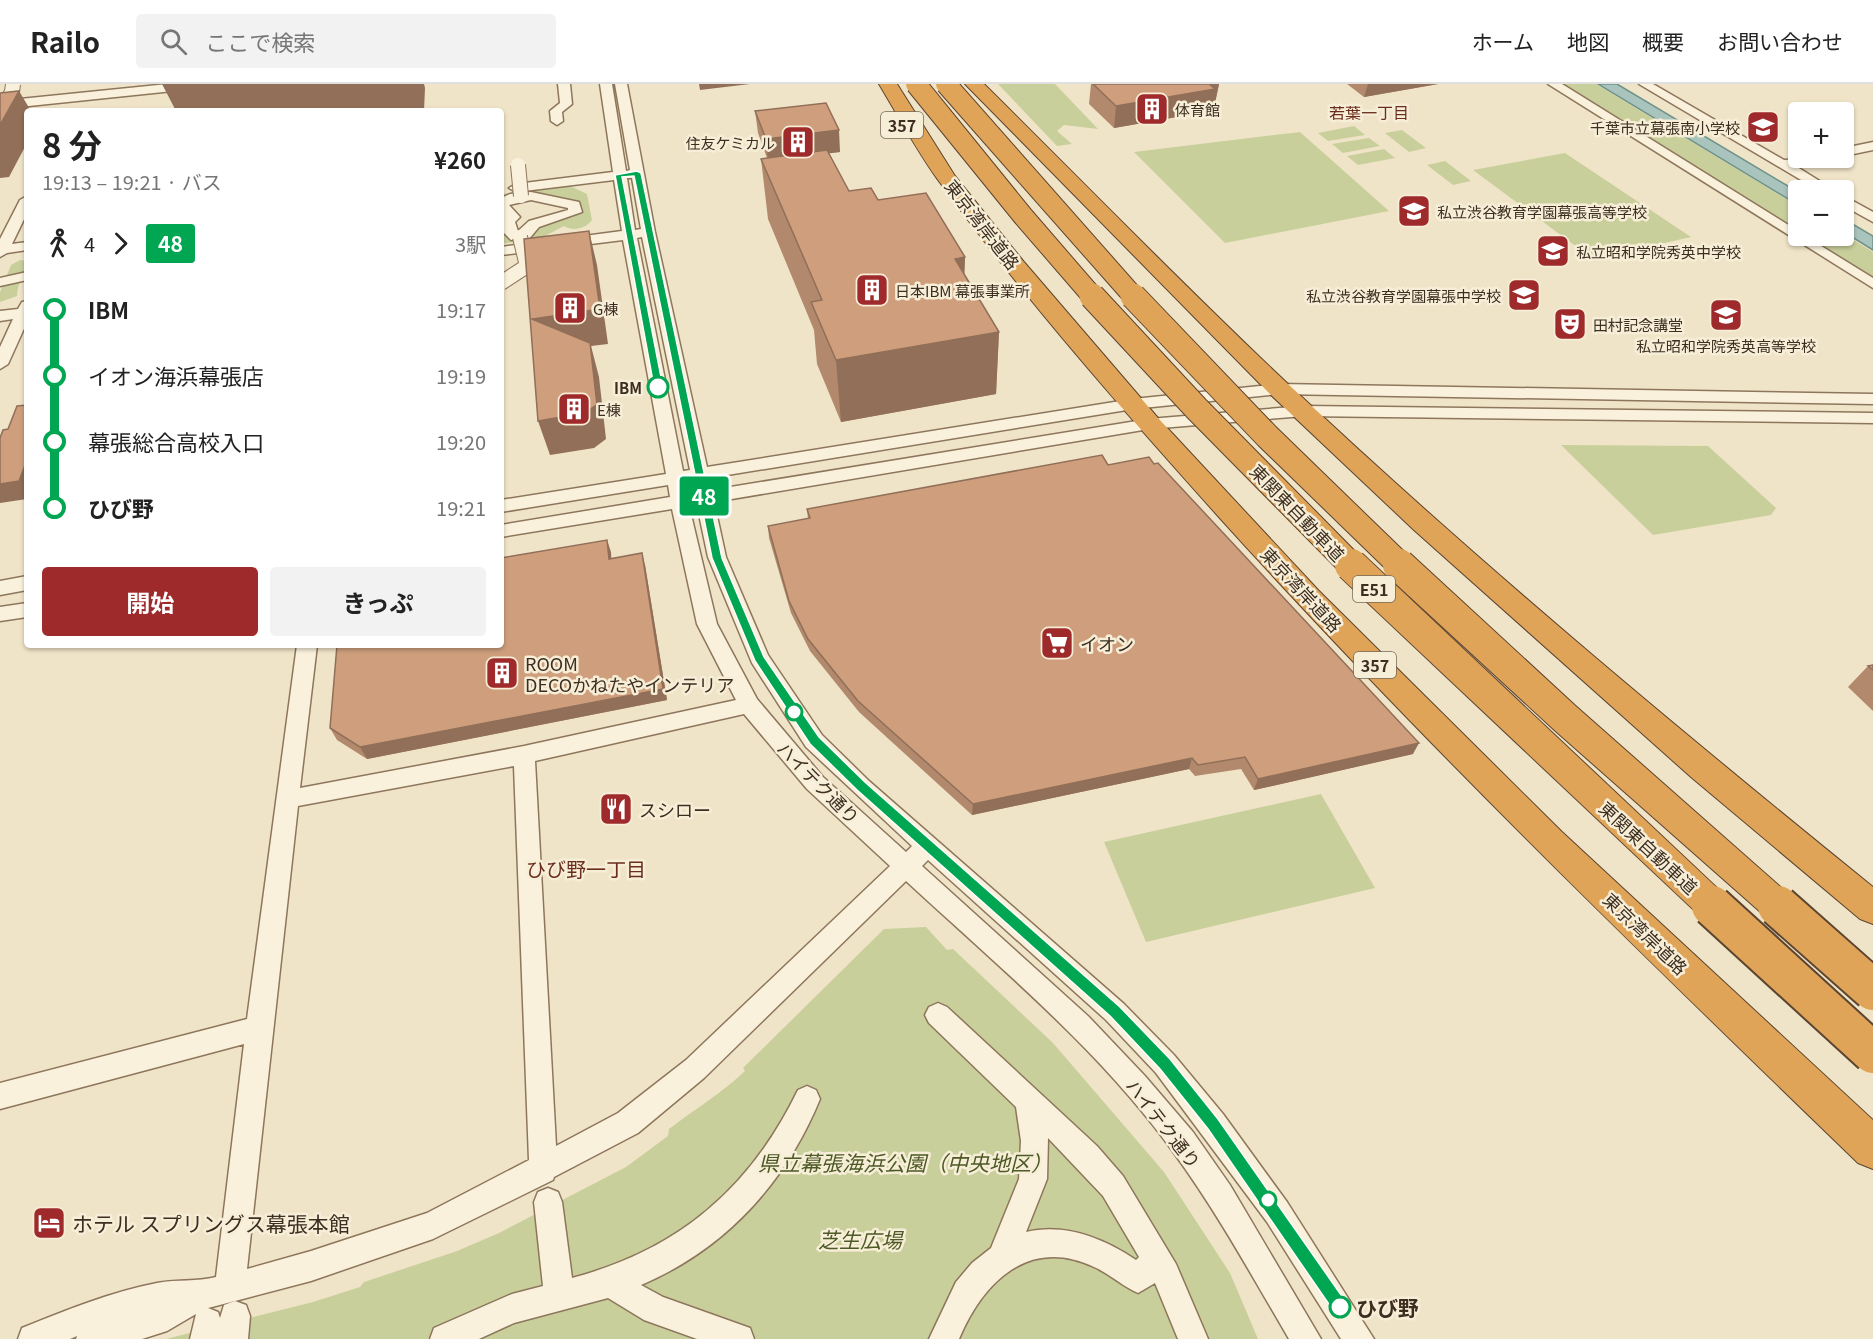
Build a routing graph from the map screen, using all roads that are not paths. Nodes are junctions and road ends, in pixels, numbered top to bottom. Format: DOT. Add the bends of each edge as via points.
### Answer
graph roads {
  1 [pos="13,84"];
  2 [pos="196,84"];
  3 [pos="202,84"];
  4 [pos="564,84"];
  5 [pos="606,84"];
  6 [pos="621,84"];
  7 [pos="872,84"];
  8 [pos="888,84"];
  9 [pos="916,84"];
  10 [pos="946,84"];
  11 [pos="974,84"];
  12 [pos="989,84"];
  13 [pos="1554,84"];
  14 [pos="1645,84"];
  15 [pos="126,89"];
  16 [pos="84,90"];
  17 [pos="0,98"];
  18 [pos="190,101"];
  19 [pos="0,105"];
  20 [pos="75,108"];
  21 [pos="0,112"];
  22 [pos="557,121"];
  23 [pos="1873,146"];
  24 [pos="1854,150"];
  25 [pos="929,151"];
  26 [pos="1788,163"];
  27 [pos="1781,164"];
  28 [pos="518,165"];
  29 [pos="628,174"];
  30 [pos="1809,180"];
  31 [pos="504,190"];
  32 [pos="521,196"];
  33 [pos="504,201"];
  34 [pos="1854,206"];
  35 [pos="24,207"];
  36 [pos="504,215"];
  37 [pos="1873,218"];
  38 [pos="638,233"];
  39 [pos="520,237"];
  40 [pos="24,247"];
  41 [pos="1,251"];
  42 [pos="504,251"];
  43 [pos="1154,263"];
  44 [pos="24,277"];
  45 [pos="504,281"];
  46 [pos="0,282"];
  47 [pos="1873,284"];
  48 [pos="24,310"];
  49 [pos="24,314"];
  50 [pos="0,316"];
  51 [pos="0,364"];
  52 [pos="1279,389"];
  53 [pos="1873,399"];
  54 [pos="1304,411"];
  55 [pos="1141,414"];
  56 [pos="1873,418"];
  57 [pos="700,474"];
  58 [pos="676,478"];
  59 [pos="704,496"];
  60 [pos="680,501"];
  61 [pos="504,506"];
  62 [pos="504,530"];
  63 [pos="24,584"];
  64 [pos="0,588"];
  65 [pos="24,610"];
  66 [pos="0,614"];
  67 [pos="307,648"];
  68 [pos="749,705"];
  69 [pos="524,755"];
  70 [pos="288,799"];
  71 [pos="928,845"];
  72 [pos="905,867"];
  73 [pos="1873,908"];
  74 [pos="1873,990"];
  75 [pos="938,1015"];
  76 [pos="259,1028"];
  77 [pos="1873,1053"];
  78 [pos="0,1096"];
  79 [pos="807,1099"];
  80 [pos="1028,1100"];
  81 [pos="1873,1148"];
  82 [pos="543,1170"];
  83 [pos="548,1203"];
  84 [pos="1002,1256"];
  85 [pos="1158,1260"];
  86 [pos="610,1283"];
  87 [pos="559,1296"];
  88 [pos="218,1317"];
  89 [pos="33,1339"];
  90 [pos="91,1339"];
  91 [pos="445,1339"];
  92 [pos="739,1339"];
  93 [pos="944,1339"];
  94 [pos="1193,1339"];
  95 [pos="1306,1339"];
  96 [pos="1359,1339"];
  1 -- 21 [label="street, bridge"];
  2 -- 18 [label="street"];
  3 -- 15 [label="street"];
  4 -- 22 [label="street" via="566,104 556,111"];
  5 -- 29 [label="street, ハイテク通り"];
  6 -- 29 [label="street, ハイテク通り"];
  7 -- 25 [label="highway, 357" via="915,142"];
  8 -- 25 [label="highway, 東京湾岸道路 / 357"];
  9 -- 77 [label="highway, 東関東自動車道 / E51, bridge" via="1064,264 1310,525 1516,725"];
  10 -- 74 [label="highway, 東関東自動車道 / E51, bridge" via="1127,289 1266,435 1478,638"];
  11 -- 43 [label="highway"];
  12 -- 43 [label="highway"];
  13 -- 47 [label="street"];
  14 -- 27 [label="street"];
  15 -- 16 [label="street"];
  16 -- 17 [label="street"];
  16 -- 19 [label="street"];
  16 -- 20 [label="street"];
  23 -- 24 [label="street"];
  25 -- 55 [label="highway, 東京湾岸道路 / 357" via="1016,267"];
  26 -- 27 [label="street"];
  27 -- 30 [label="street"];
  28 -- 32 [label="street, bridge"];
  29 -- 31 [label="street"];
  29 -- 38 [label="street, ハイテク通り"];
  32 -- 33 [label="street"];
  32 -- 39 [label="street" via="574,205 575,212 534,224"];
  34 -- 37 [label="street"];
  35 -- 41 [label="street"];
  36 -- 39 [label="street" via="513,217 508,221 509,231"];
  38 -- 42 [label="street"];
  38 -- 57 [label="street, ハイテク通り"];
  38 -- 58 [label="street, ハイテク通り"];
  39 -- 45 [label="street, bridge" via="527,266"];
  40 -- 41 [label="street"];
  43 -- 52 [label="highway"];
  44 -- 46 [label="street"];
  48 -- 50 [label="street"];
  49 -- 51 [label="street"];
  52 -- 53 [label="street"];
  52 -- 54 [label="highway"];
  52 -- 55 [label="street"];
  54 -- 55 [label="street"];
  54 -- 56 [label="street"];
  54 -- 73 [label="highway" via="1552,637"];
  55 -- 57 [label="street"];
  55 -- 59 [label="street"];
  55 -- 81 [label="highway, 東京湾岸道路 / 357" via="1265,550 1550,842"];
  57 -- 58 [label="street"];
  57 -- 59 [label="street, ハイテク通り"];
  58 -- 60 [label="street, ハイテク通り"];
  58 -- 61 [label="street"];
  59 -- 60 [label="street"];
  59 -- 71 [label="street, ハイテク通り" via="717,558 759,658 784,698 814,741"];
  60 -- 62 [label="street"];
  60 -- 68 [label="street, ハイテク通り" via="707,624"];
  63 -- 64 [label="street"];
  65 -- 66 [label="street"];
  67 -- 70 [label="street"];
  68 -- 69 [label="street"];
  68 -- 72 [label="street, ハイテク通り" via="815,783"];
  69 -- 70 [label="street"];
  69 -- 82 [label="street"];
  70 -- 76 [label="street"];
  71 -- 72 [label="street"];
  71 -- 96 [label="street, ハイテク通り" via="1115,1012 1165,1064 1277,1212"];
  72 -- 82 [label="street" via="695,1069 628,1123"];
  72 -- 95 [label="street, ハイテク通り" via="1079,1025 1137,1085 1220,1196"];
  75 -- 80 [label="street"];
  76 -- 78 [label="street"];
  76 -- 88 [label="street"];
  79 -- 86 [label="street" via="776,1159 714,1226 659,1263"];
  80 -- 84 [label="street" via="1035,1141 1033,1179"];
  80 -- 85 [label="street" via="1113,1186"];
  82 -- 88 [label="street" via="433,1226 311,1266"];
  83 -- 87 [label="street"];
  84 -- 85 [label="street" via="1035,1244 1074,1246 1094,1252 1138,1278"];
  84 -- 93 [label="street" via="964,1294"];
  85 -- 94 [label="street"];
  86 -- 87 [label="street"];
  86 -- 92 [label="street" via="655,1309"];
  87 -- 91 [label="street" via="512,1309"];
  88 -- 89 [label="street" via="159,1296"];
  88 -- 90 [label="street" via="156,1320"];
}
